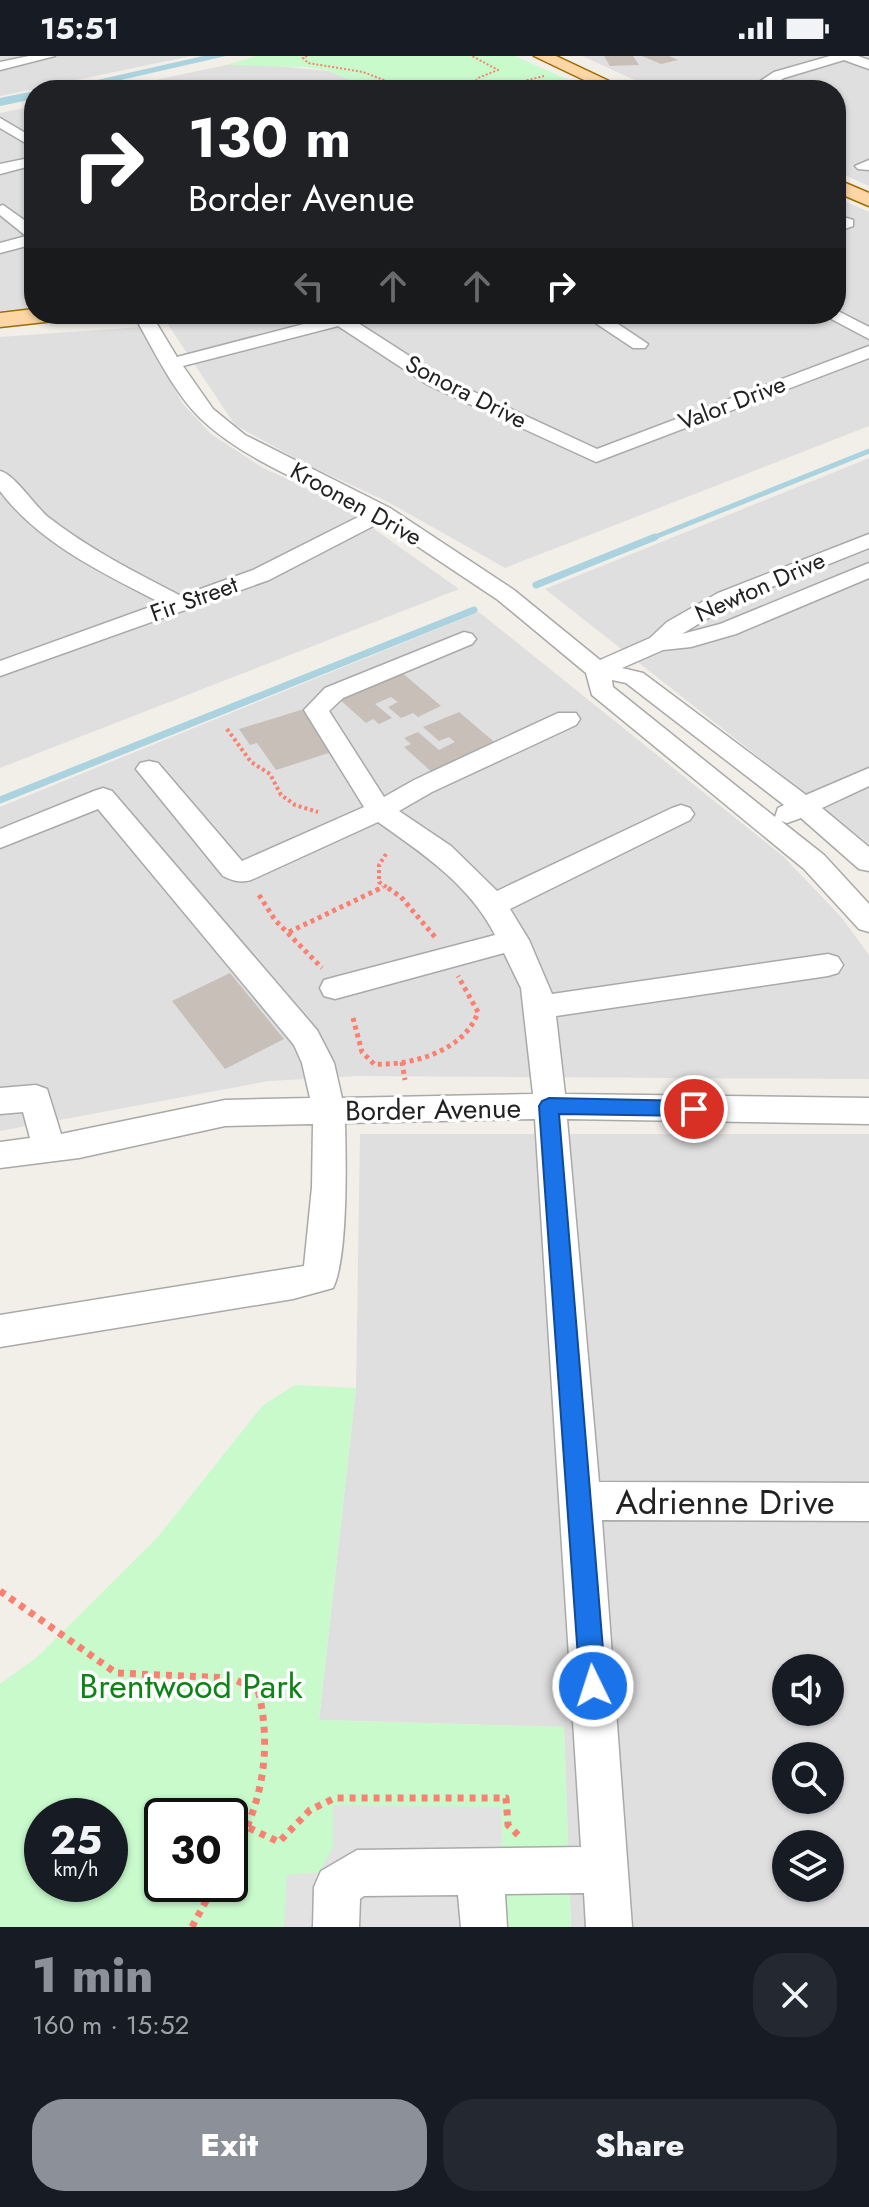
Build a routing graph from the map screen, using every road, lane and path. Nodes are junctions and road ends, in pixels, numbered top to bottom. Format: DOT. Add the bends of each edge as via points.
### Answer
graph roads {
  1 [pos="48,56"];
  2 [pos="307,56"];
  3 [pos="472,56"];
  4 [pos="542,56"];
  5 [pos="845,56"];
  6 [pos="31,58"];
  7 [pos="869,65"];
  8 [pos="0,66"];
  9 [pos="554,76"];
  10 [pos="384,80"];
  11 [pos="477,80"];
  12 [pos="530,80"];
  13 [pos="596,80"];
  14 [pos="771,80"];
  15 [pos="1,121"];
  16 [pos="20,134"];
  17 [pos="24,137"];
  18 [pos="0,138"];
  19 [pos="24,148"];
  20 [pos="0,154"];
  21 [pos="24,163"];
  22 [pos="0,169"];
  23 [pos="846,190"];
  24 [pos="869,200"];
  25 [pos="3,210"];
  26 [pos="24,228"];
  27 [pos="24,240"];
  28 [pos="0,248"];
  29 [pos="24,317"];
  30 [pos="0,320"];
  31 [pos="846,322"];
  32 [pos="149,324"];
  33 [pos="330,324"];
  34 [pos="347,324"];
  35 [pos="607,324"];
  36 [pos="869,334"];
  37 [pos="639,344"];
  38 [pos="869,352"];
  39 [pos="174,363"];
  40 [pos="596,456"];
  41 [pos="0,477"];
  42 [pos="382,513"];
  43 [pos="869,541"];
  44 [pos="869,570"];
  45 [pos="181,605"];
  46 [pos="464,639"];
  47 [pos="658,643"];
  48 [pos="0,669"];
  49 [pos="598,670"];
  50 [pos="567,719"];
  51 [pos="227,729"];
  52 [pos="149,769"];
  53 [pos="869,776"];
  54 [pos="803,806"];
  55 [pos="380,811"];
  56 [pos="327,813"];
  57 [pos="681,814"];
  58 [pos="767,823"];
  59 [pos="0,839"];
  60 [pos="386,854"];
  61 [pos="869,862"];
  62 [pos="383,887"];
  63 [pos="259,895"];
  64 [pos="494,905"];
  65 [pos="869,922"];
  66 [pos="289,932"];
  67 [pos="514,940"];
  68 [pos="440,947"];
  69 [pos="828,965"];
  70 [pos="453,969"];
  71 [pos="331,982"];
  72 [pos="539,1007"];
  73 [pos="353,1018"];
  74 [pos="402,1062"];
  75 [pos="405,1080"];
  76 [pos="0,1101"];
  77 [pos="549,1106"];
  78 [pos="331,1111"];
  79 [pos="869,1111"];
  80 [pos="49,1149"];
  81 [pos="0,1155"];
  82 [pos="0,1331"];
  83 [pos="581,1501"];
  84 [pos="869,1502"];
  85 [pos="0,1591"];
  86 [pos="249,1828"];
  87 [pos="523,1838"];
  88 [pos="605,1870"];
  89 [pos="480,1872"];
  90 [pos="205,1902"];
  91 [pos="192,1927"];
  92 [pos="336,1927"];
  93 [pos="484,1927"];
  94 [pos="609,1927"];
  1 -- 6 [label="street"];
  2 -- 10 [label="path" via="308,63"];
  3 -- 11 [label="path" via="498,70"];
  4 -- 13 [label="main road"];
  5 -- 7 [label="street"];
  5 -- 14 [label="street"];
  6 -- 8 [label="street"];
  9 -- 12 [label="path"];
  15 -- 16 [label="street"];
  16 -- 17 [label="street"];
  16 -- 18 [label="street"];
  19 -- 20 [label="street"];
  21 -- 22 [label="street"];
  23 -- 24 [label="main road"];
  25 -- 26 [label="street"];
  27 -- 28 [label="street"];
  29 -- 30 [label="main road"];
  31 -- 36 [label="street"];
  32 -- 39 [label="street, Kroonen Drive"];
  33 -- 39 [label="street"];
  34 -- 40 [label="street, Sonora Drive" via="435,381"];
  35 -- 37 [label="street"];
  38 -- 40 [label="street, Valor Drive"];
  39 -- 42 [label="street, Kroonen Drive" via="206,413 238,439"];
  41 -- 45 [label="street" via="40,521"];
  42 -- 45 [label="street, Fir Street" via="261,575"];
  42 -- 49 [label="street, Kroonen Drive" via="506,595"];
  43 -- 47 [label="street, Newton Drive" via="706,608 672,626"];
  44 -- 47 [label="street, Newton Drive" via="728,629"];
  45 -- 48 [label="street, Fir Street"];
  46 -- 55 [label="street" via="334,693 316,710"];
  47 -- 49 [label="street, Newton Drive"];
  49 -- 54 [label="street, Kroonen Drive" via="634,678"];
  49 -- 58 [label="street, Kroonen Drive" via="601,690"];
  50 -- 55 [label="street"];
  51 -- 56 [label="path" via="289,802"];
  52 -- 55 [label="street" via="241,873"];
  53 -- 54 [label="street"];
  54 -- 58 [label="street"];
  54 -- 61 [label="street, Kroonen Drive"];
  55 -- 64 [label="street" via="441,853"];
  57 -- 64 [label="street"];
  58 -- 65 [label="street, Kroonen Drive" via="814,862"];
  59 -- 78 [label="street" via="103,797 306,1038"];
  60 -- 62 [label="path" via="379,865"];
  62 -- 66 [label="path"];
  62 -- 68 [label="path" via="401,897"];
  63 -- 66 [label="path"];
  64 -- 67 [label="street"];
  66 -- 71 [label="path"];
  67 -- 71 [label="street"];
  67 -- 72 [label="street"];
  69 -- 72 [label="street"];
  70 -- 74 [label="path" via="478,1012 470,1031 443,1049"];
  72 -- 77 [label="street"];
  73 -- 74 [label="path" via="367,1059 382,1065"];
  74 -- 75 [label="path"];
  76 -- 80 [label="street" via="36,1098"];
  77 -- 78 [label="street, Border Avenue"];
  77 -- 79 [label="street, Border Avenue"];
  77 -- 83 [label="street"];
  78 -- 80 [label="street, Border Avenue" via="225,1113"];
  78 -- 82 [label="street" via="321,1277"];
  80 -- 81 [label="street, Border Avenue"];
  83 -- 84 [label="street, Adrienne Drive"];
  83 -- 88 [label="street"];
  85 -- 86 [label="path" via="116,1673 231,1678 258,1690 267,1716"];
  86 -- 87 [label="path" via="279,1842 309,1810 335,1798 506,1798 508,1825"];
  88 -- 89 [label="street"];
  88 -- 94 [label="street"];
  89 -- 92 [label="street" via="357,1873 337,1887"];
  89 -- 93 [label="street"];
  90 -- 91 [label="path"];
}
